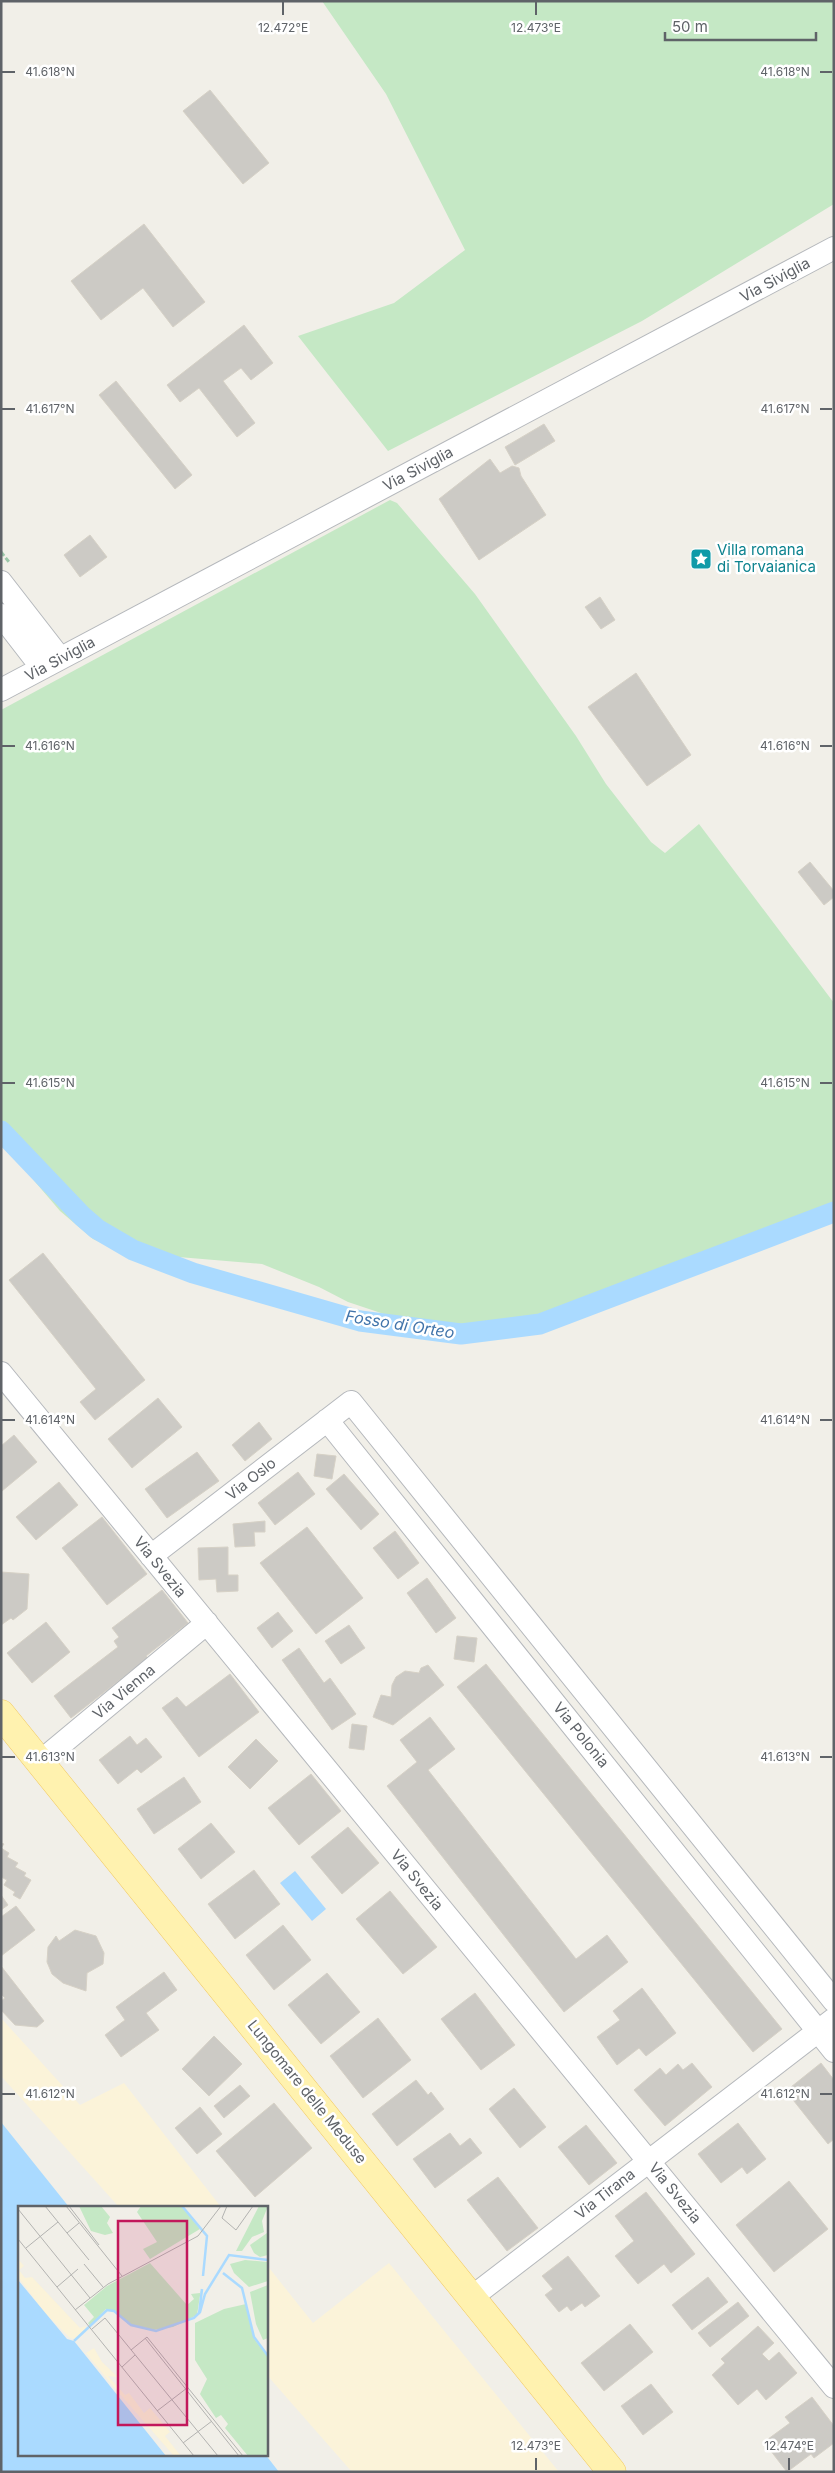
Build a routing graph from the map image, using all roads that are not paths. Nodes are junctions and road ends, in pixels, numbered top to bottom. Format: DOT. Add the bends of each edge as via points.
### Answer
graph roads {
  1 [pos="834,248"];
  2 [pos="7,574"];
  3 [pos="1,615"];
  4 [pos="51,663"];
  5 [pos="1,690"];
  6 [pos="1,1373"];
  7 [pos="351,1402"];
  8 [pos="327,1420"];
  9 [pos="151,1556"];
  10 [pos="206,1623"];
  11 [pos="1,1714"];
  12 [pos="41,1762"];
  13 [pos="834,2001"];
  14 [pos="826,2025"];
  15 [pos="834,2051"];
  16 [pos="649,2161"];
  17 [pos="472,2297"];
  18 [pos="834,2387"];
  19 [pos="612,2472"];
  1 -- 4 [label="street, Via Siviglia"];
  2 -- 4 [label="street"];
  3 -- 4 [label="street"];
  4 -- 5 [label="street, Via Siviglia"];
  6 -- 9 [label="street, Via Svezia"];
  7 -- 8 [label="street, Via Oslo"];
  7 -- 13 [label="street, Via Polonia"];
  8 -- 9 [label="street, Via Oslo"];
  8 -- 14 [label="street, Via Polonia"];
  9 -- 10 [label="street, Via Svezia"];
  10 -- 12 [label="street, Via Vienna"];
  10 -- 16 [label="street, Via Svezia"];
  11 -- 12 [label="main road, Lungomare delle Meduse"];
  12 -- 17 [label="main road, Lungomare delle Meduse"];
  14 -- 15 [label="street, Via Polonia"];
  14 -- 16 [label="street, Via Tirana"];
  16 -- 17 [label="street, Via Tirana"];
  16 -- 18 [label="street, Via Svezia"];
  17 -- 19 [label="main road, Lungomare delle Meduse"];
}
